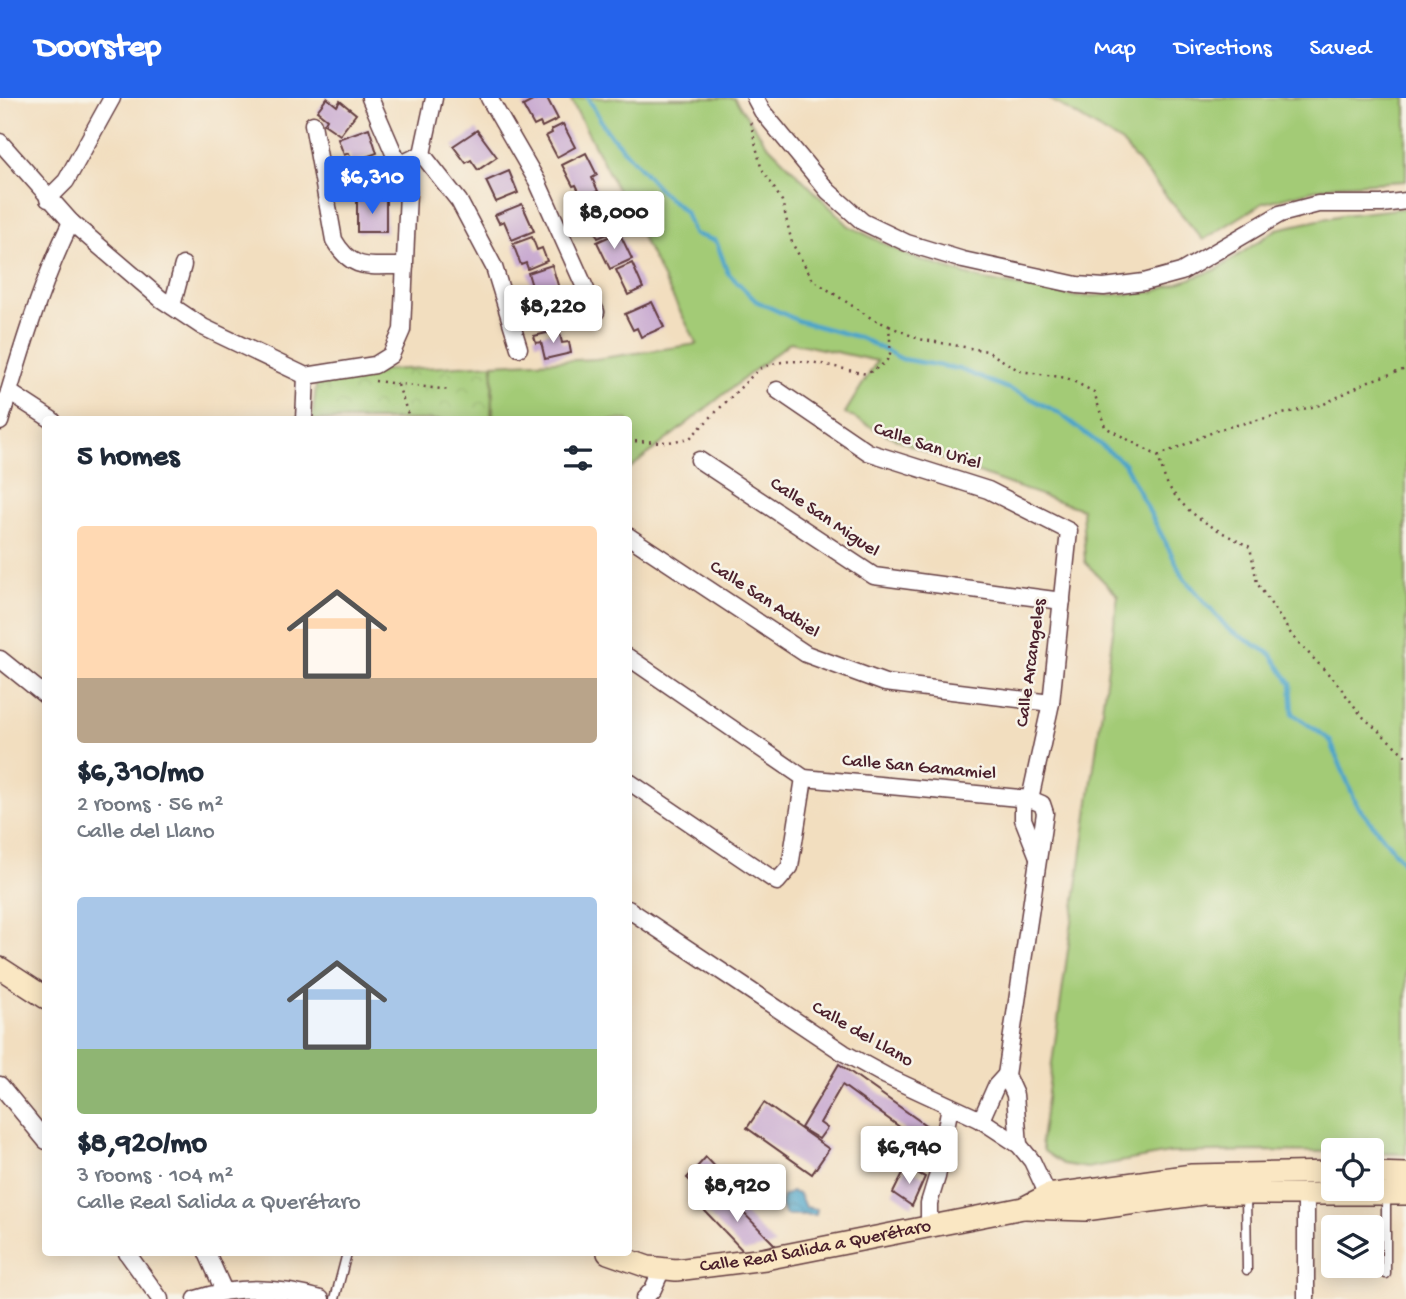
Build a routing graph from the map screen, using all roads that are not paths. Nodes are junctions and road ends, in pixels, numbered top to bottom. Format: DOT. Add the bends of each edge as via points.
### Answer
graph roads {
  1 [pos="112,98"];
  2 [pos="370,98"];
  3 [pos="434,98"];
  4 [pos="489,98"];
  5 [pos="753,105"];
  6 [pos="313,124"];
  7 [pos="0,142"];
  8 [pos="422,154"];
  9 [pos="399,165"];
  10 [pos="48,199"];
  11 [pos="1406,201"];
  12 [pos="71,222"];
  13 [pos="183,265"];
  14 [pos="405,266"];
  15 [pos="172,306"];
  16 [pos="596,312"];
  17 [pos="519,348"];
  18 [pos="306,376"];
  19 [pos="778,390"];
  20 [pos="9,393"];
  21 [pos="46,416"];
  22 [pos="304,416"];
  23 [pos="0,422"];
  24 [pos="699,460"];
  25 [pos="1069,531"];
  26 [pos="632,539"];
  27 [pos="1062,601"];
  28 [pos="0,659"];
  29 [pos="632,660"];
  30 [pos="42,692"];
  31 [pos="1051,703"];
  32 [pos="804,778"];
  33 [pos="632,784"];
  34 [pos="1030,799"];
  35 [pos="632,912"];
  36 [pos="0,968"];
  37 [pos="42,995"];
  38 [pos="1006,1075"];
  39 [pos="0,1085"];
  40 [pos="950,1106"];
  41 [pos="981,1121"];
  42 [pos="42,1136"];
  43 [pos="1019,1145"];
  44 [pos="1321,1172"];
  45 [pos="1392,1182"];
  46 [pos="1246,1194"];
  47 [pos="1306,1194"];
  48 [pos="1049,1203"];
  49 [pos="929,1226"];
  50 [pos="129,1256"];
  51 [pos="208,1256"];
  52 [pos="346,1256"];
  53 [pos="617,1256"];
  54 [pos="662,1269"];
  55 [pos="1247,1270"];
  56 [pos="1386,1274"];
  57 [pos="224,1291"];
  58 [pos="653,1296"];
  59 [pos="160,1299"];
  60 [pos="196,1299"];
  61 [pos="321,1299"];
  62 [pos="335,1299"];
  63 [pos="1306,1299"];
  1 -- 10 [label="street" via="66,181"];
  2 -- 9 [label="street"];
  3 -- 8 [label="street"];
  4 -- 16 [label="street" via="537,181"];
  5 -- 11 [label="street" via="828,191 863,222 907,243 963,260 1077,285 1104,287 1181,272 1280,214 1318,204"];
  6 -- 14 [label="street" via="334,240 342,255 355,264"];
  7 -- 10 [label="street"];
  8 -- 9 [label="street"];
  8 -- 17 [label="street" via="459,201 494,267"];
  9 -- 14 [label="street" via="408,192"];
  10 -- 12 [label="street"];
  12 -- 15 [label="street"];
  12 -- 20 [label="street" via="48,271"];
  13 -- 15 [label="street"];
  14 -- 18 [label="street" via="402,330 391,355 375,365"];
  15 -- 18 [label="street" via="203,327"];
  18 -- 22 [label="street"];
  19 -- 25 [label="street, Calle San Uriel" via="868,452 988,490"];
  20 -- 21 [label="street"];
  20 -- 23 [label="street"];
  24 -- 27 [label="street, Calle San Miguel" via="874,576"];
  25 -- 27 [label="street, Calle Arcangeles"];
  26 -- 31 [label="street, Calle San Adbiel" via="806,654 885,683"];
  27 -- 31 [label="street, Calle Arcangeles"];
  28 -- 30 [label="street"];
  29 -- 32 [label="street, Calle San Gamamiel"];
  31 -- 34 [label="street, Calle Arcangeles"];
  32 -- 33 [label="street" via="790,867 778,882"];
  32 -- 34 [label="street, Calle San Gamamiel"];
  34 -- 38 [label="street, Calle Arcangeles" via="1022,814 1039,859"];
  35 -- 40 [label="street, Calle del Llano" via="844,1052"];
  36 -- 37 [label="street"];
  38 -- 41 [label="street, Calle Arcangeles" via="996,1086"];
  38 -- 43 [label="street, Calle Arcangeles" via="1016,1095"];
  39 -- 42 [label="street"];
  40 -- 41 [label="street, Calle del Llano"];
  40 -- 49 [label="street" via="929,1203"];
  41 -- 43 [label="street, Calle del Llano"];
  43 -- 48 [label="street, Calle del Llano" via="1032,1161"];
  44 -- 48 [label="street, Calle Real Salida a Querétaro" via="1192,1175"];
  45 -- 47 [label="street, Calle Real Salida a Querétaro"];
  45 -- 56 [label="lane"];
  46 -- 47 [label="street, Calle Real Salida a Querétaro"];
  46 -- 48 [label="street, Calle Real Salida a Querétaro" via="1202,1194 1084,1210"];
  46 -- 55 [label="lane"];
  47 -- 63 [label="street"];
  48 -- 49 [label="street, Calle Real Salida a Querétaro"];
  49 -- 54 [label="street, Calle Real Salida a Querétaro" via="765,1259"];
  50 -- 59 [label="street"];
  51 -- 57 [label="street"];
  52 -- 62 [label="lane"];
  53 -- 54 [label="street, Calle Real Salida a Querétaro"];
  54 -- 58 [label="street"];
  57 -- 60 [label="street"];
  57 -- 61 [label="street" via="271,1289"];
}
